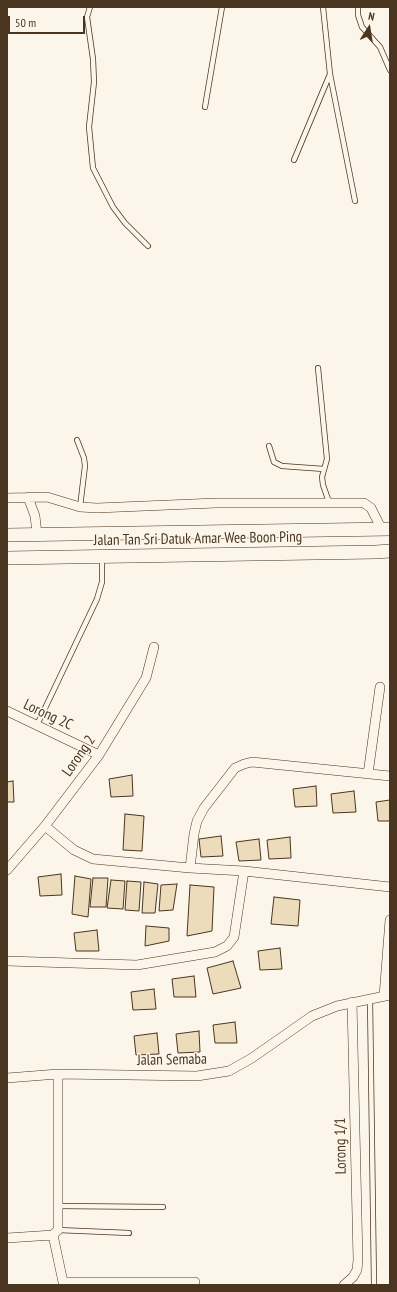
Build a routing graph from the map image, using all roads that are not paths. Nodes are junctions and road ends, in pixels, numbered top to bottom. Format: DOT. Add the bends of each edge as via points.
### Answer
graph roads {
  1 [pos="90,7"];
  2 [pos="222,7"];
  3 [pos="323,7"];
  4 [pos="358,7"];
  5 [pos="390,70"];
  6 [pos="330,74"];
  7 [pos="205,107"];
  8 [pos="294,160"];
  9 [pos="355,202"];
  10 [pos="148,246"];
  11 [pos="318,368"];
  12 [pos="77,440"];
  13 [pos="269,446"];
  14 [pos="324,469"];
  15 [pos="28,497"];
  16 [pos="7,498"];
  17 [pos="329,502"];
  18 [pos="80,507"];
  19 [pos="386,530"];
  20 [pos="37,534"];
  21 [pos="7,535"];
  22 [pos="390,550"];
  23 [pos="102,556"];
  24 [pos="7,558"];
  25 [pos="154,646"];
  26 [pos="380,687"];
  27 [pos="7,711"];
  28 [pos="37,725"];
  29 [pos="99,755"];
  30 [pos="368,774"];
  31 [pos="390,776"];
  32 [pos="45,826"];
  33 [pos="190,868"];
  34 [pos="7,870"];
  35 [pos="244,871"];
  36 [pos="390,887"];
  37 [pos="390,920"];
  38 [pos="7,961"];
  39 [pos="387,996"];
  40 [pos="370,999"];
  41 [pos="352,1002"];
  42 [pos="58,1074"];
  43 [pos="7,1078"];
  44 [pos="58,1206"];
  45 [pos="163,1207"];
  46 [pos="56,1232"];
  47 [pos="129,1233"];
  48 [pos="7,1238"];
  49 [pos="196,1282"];
  50 [pos="63,1284"];
  51 [pos="344,1285"];
  52 [pos="374,1285"];
  1 -- 10 [label="lane" via="86,17 93,59 94,82 89,128 93,168 113,207"];
  2 -- 7 [label="lane"];
  3 -- 6 [label="lane"];
  4 -- 5 [label="lane" via="362,28 380,47"];
  6 -- 8 [label="lane"];
  6 -- 9 [label="lane"];
  11 -- 14 [label="lane" via="327,459"];
  12 -- 18 [label="lane" via="85,466"];
  13 -- 14 [label="lane" via="274,462 282,466"];
  14 -- 17 [label="lane" via="323,484"];
  15 -- 16 [label="street"];
  15 -- 18 [label="street" via="47,497"];
  15 -- 20 [label="street" via="35,516"];
  17 -- 18 [label="street"];
  17 -- 19 [label="street" via="364,503 371,508"];
  19 -- 20 [label="main road, Jalan Tan Sri Datuk Amar Wee Boon Ping"];
  20 -- 21 [label="main road, Jalan Tan Sri Datuk Amar Wee Boon Ping"];
  22 -- 23 [label="main road, Jalan Tan Sri Datuk Amar Wee Boon Ping"];
  23 -- 24 [label="main road, Jalan Tan Sri Datuk Amar Wee Boon Ping"];
  23 -- 28 [label="lane" via="102,582 97,599"];
  25 -- 29 [label="street, Lorong 2" via="146,678"];
  26 -- 30 [label="street"];
  27 -- 28 [label="street, Lorong 2C"];
  28 -- 29 [label="street, Lorong 2C"];
  29 -- 32 [label="street, Lorong 2"];
  30 -- 31 [label="street"];
  30 -- 33 [label="street" via="252,762 235,768 197,821"];
  32 -- 33 [label="street" via="74,850 93,859"];
  32 -- 34 [label="street, Lorong 2"];
  33 -- 35 [label="street"];
  35 -- 36 [label="street"];
  35 -- 38 [label="street" via="234,937 227,946 215,952 137,965"];
  37 -- 39 [label="street"];
  39 -- 40 [label="street, Jalan Semaba"];
  40 -- 41 [label="street, Jalan Semaba"];
  40 -- 52 [label="lane"];
  41 -- 42 [label="street, Jalan Semaba" via="312,1016 229,1071 197,1076"];
  41 -- 51 [label="street, Lorong 1/1" via="358,1260 357,1270"];
  42 -- 43 [label="street, Jalan Semaba"];
  42 -- 44 [label="street"];
  44 -- 45 [label="lane"];
  44 -- 46 [label="street"];
  46 -- 47 [label="lane"];
  46 -- 48 [label="street"];
  46 -- 50 [label="street"];
  49 -- 50 [label="street"];
}
